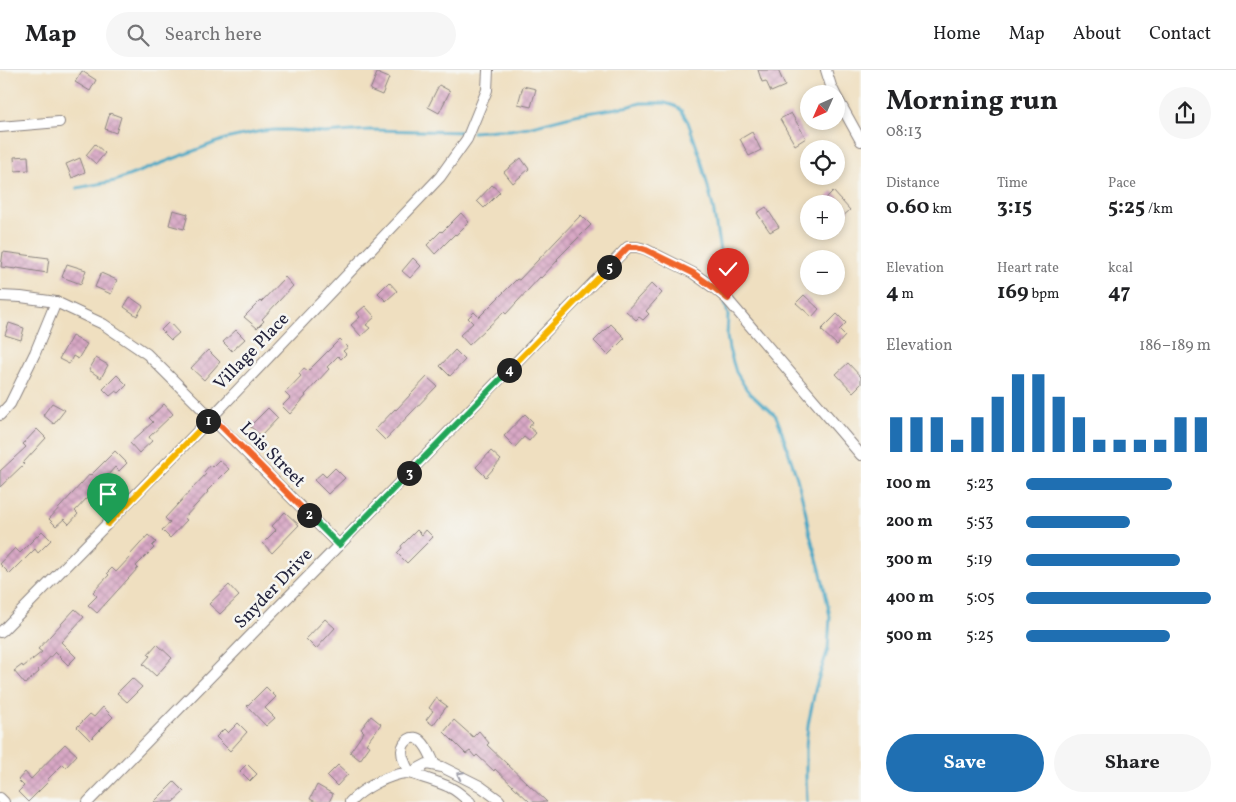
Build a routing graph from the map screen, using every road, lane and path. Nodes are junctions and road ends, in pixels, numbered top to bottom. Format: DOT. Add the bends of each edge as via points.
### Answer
graph roads {
  1 [pos="488,70"];
  2 [pos="826,70"];
  3 [pos="831,85"];
  4 [pos="845,112"];
  5 [pos="59,122"];
  6 [pos="0,127"];
  7 [pos="861,141"];
  8 [pos="0,296"];
  9 [pos="56,302"];
  10 [pos="0,415"];
  11 [pos="212,417"];
  12 [pos="861,455"];
  13 [pos="339,545"];
  14 [pos="0,632"];
  15 [pos="434,765"];
  16 [pos="410,773"];
  17 [pos="0,798"];
  18 [pos="4,802"];
  19 [pos="88,802"];
  20 [pos="350,802"];
  21 [pos="470,802"];
  22 [pos="500,802"];
  1 -- 11 [label="street, Village Place" via="487,90 468,139 440,177"];
  2 -- 3 [label="street"];
  4 -- 7 [label="street"];
  5 -- 6 [label="street"];
  8 -- 9 [label="street, Lois Street"];
  9 -- 10 [label="street" via="10,404"];
  9 -- 11 [label="street, Lois Street" via="103,324 147,354"];
  11 -- 13 [label="street, Lois Street"];
  11 -- 14 [label="street, Village Place"];
  12 -- 13 [label="street, Snyder Drive" via="728,299 693,273 646,250 628,247"];
  13 -- 19 [label="street, Snyder Drive"];
  15 -- 16 [label="street" via="427,764"];
  15 -- 16 [label="street" via="422,741 410,738 402,749"];
  22 -- 15 [label="street, one-way" via="480,786"];
  16 -- 20 [label="street" via="381,781"];
  16 -- 21 [label="street" via="451,788"];
  17 -- 18 [label="street"];
}
